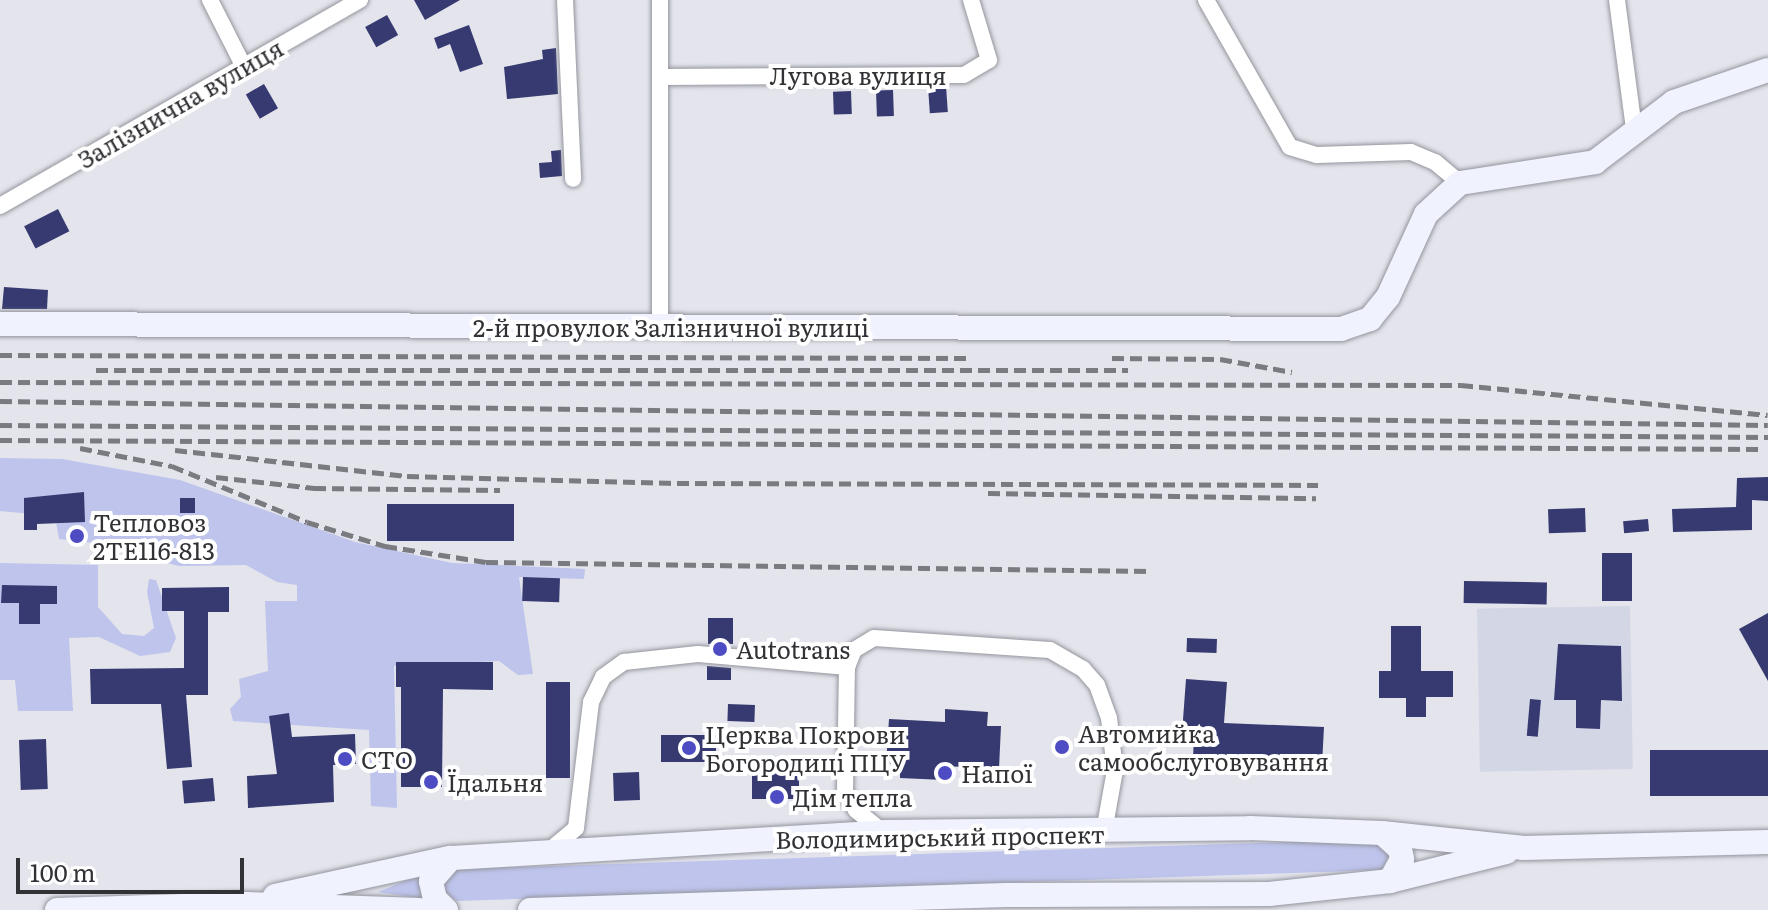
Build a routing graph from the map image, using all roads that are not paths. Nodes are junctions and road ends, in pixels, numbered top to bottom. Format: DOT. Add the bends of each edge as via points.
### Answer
graph roads {
  1 [pos="210,0"];
  2 [pos="360,0"];
  3 [pos="565,0"];
  4 [pos="660,0"];
  5 [pos="971,0"];
  6 [pos="1206,0"];
  7 [pos="1617,0"];
  8 [pos="243,65"];
  9 [pos="1768,70"];
  10 [pos="660,77"];
  11 [pos="1634,129"];
  12 [pos="573,179"];
  13 [pos="1460,183"];
  14 [pos="0,206"];
  15 [pos="0,324"];
  16 [pos="660,327"];
  17 [pos="847,667"];
  18 [pos="883,832"];
  19 [pos="1104,832"];
  20 [pos="1382,833"];
  21 [pos="1768,842"];
  22 [pos="1524,848"];
  23 [pos="544,854"];
  24 [pos="451,858"];
  25 [pos="1390,881"];
  26 [pos="1269,894"];
  27 [pos="1187,896"];
  28 [pos="246,904"];
  29 [pos="167,908"];
  30 [pos="57,910"];
  31 [pos="419,910"];
  32 [pos="446,910"];
  33 [pos="530,910"];
  34 [pos="1209,910"];
  35 [pos="1246,910"];
  1 -- 8 [label="street"];
  2 -- 8 [label="street, Залізнична вулиця"];
  3 -- 12 [label="street"];
  4 -- 10 [label="street"];
  5 -- 10 [label="street, Лугова вулиця" via="989,60 964,75"];
  6 -- 13 [label="street" via="1290,147 1317,155 1411,152 1435,162"];
  7 -- 11 [label="street"];
  8 -- 14 [label="street, Залізнична вулиця"];
  9 -- 11 [label="main road" via="1674,102"];
  10 -- 16 [label="street"];
  11 -- 13 [label="main road" via="1595,162"];
  13 -- 16 [label="main road, 2-й провулок Залізничної вулиці" via="1426,214 1388,297 1370,319 1341,329"];
  15 -- 16 [label="main road, 2-й провулок Залізничної вулиці"];
  17 -- 18 [label="street" via="845,792 856,810"];
  17 -- 19 [label="street" via="854,650 874,638 1050,650 1066,658 1097,685 1109,718 1115,770"];
  17 -- 23 [label="street" via="698,654 624,662 603,677 591,702 576,828"];
  18 -- 19 [label="main road, Володимирський проспект"];
  18 -- 23 [label="main road, Володимирський проспект"];
  19 -- 20 [label="main road, Володимирський проспект" via="1250,828"];
  20 -- 22 [label="main road, Володимирський проспект"];
  20 -- 25 [label="main road" via="1400,849 1402,859"];
  21 -- 22 [label="main road, Володимирський проспект"];
  22 -- 25 [label="main road, Володимирський проспект"];
  23 -- 24 [label="main road, Володимирський проспект"];
  24 -- 28 [label="main road, Володимирський проспект"];
  24 -- 32 [label="main road" via="431,881 435,899"];
  25 -- 26 [label="main road, Володимирський проспект"];
  26 -- 27 [label="main road, Володимирський проспект"];
  26 -- 35 [label="main road"];
  27 -- 33 [label="main road, Володимирський проспект" via="1006,895"];
  27 -- 34 [label="main road"];
  28 -- 29 [label="main road, Володимирський проспект"];
  28 -- 31 [label="main road, Володимирський проспект"];
  29 -- 30 [label="main road, Володимирський проспект"];
}
